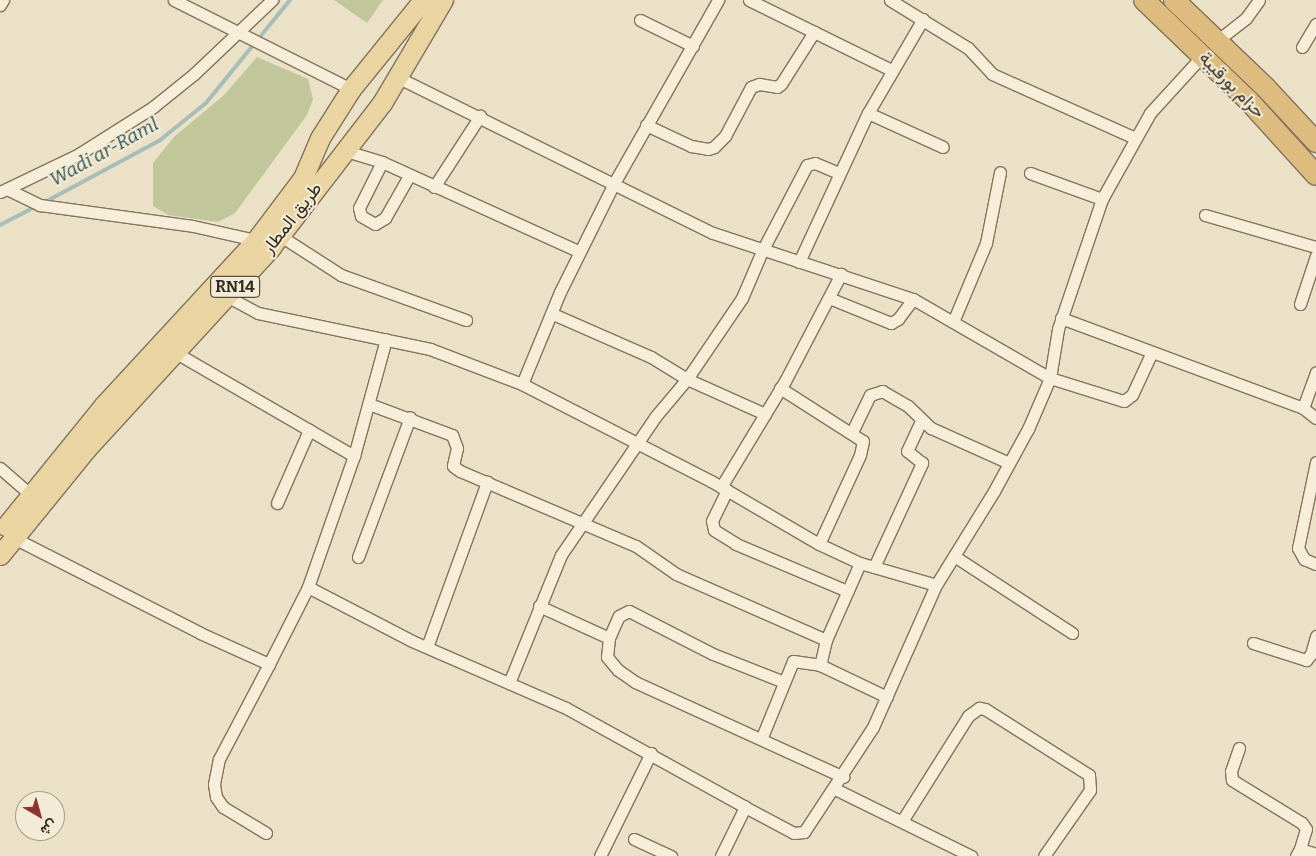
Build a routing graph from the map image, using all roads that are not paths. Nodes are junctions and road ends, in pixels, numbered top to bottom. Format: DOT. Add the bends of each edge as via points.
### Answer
graph roads {
  1 [pos="3,0"];
  2 [pos="174,0"];
  3 [pos="272,0"];
  4 [pos="423,0"];
  5 [pos="443,0"];
  6 [pos="718,0"];
  7 [pos="749,0"];
  8 [pos="890,0"];
  9 [pos="1144,0"];
  10 [pos="1174,0"];
  11 [pos="1259,0"];
  12 [pos="0,5"];
  13 [pos="923,19"];
  14 [pos="640,20"];
  15 [pos="1316,24"];
  16 [pos="240,32"];
  17 [pos="814,32"];
  18 [pos="1218,40"];
  19 [pos="693,46"];
  20 [pos="1302,47"];
  21 [pos="384,49"];
  22 [pos="1203,55"];
  23 [pos="401,70"];
  24 [pos="891,70"];
  25 [pos="351,89"];
  26 [pos="868,113"];
  27 [pos="480,116"];
  28 [pos="646,125"];
  29 [pos="320,138"];
  30 [pos="1135,138"];
  31 [pos="1316,142"];
  32 [pos="943,147"];
  33 [pos="343,154"];
  34 [pos="382,162"];
  35 [pos="1000,172"];
  36 [pos="839,173"];
  37 [pos="1030,173"];
  38 [pos="1316,175"];
  39 [pos="409,176"];
  40 [pos="613,185"];
  41 [pos="434,187"];
  42 [pos="4,190"];
  43 [pos="1102,199"];
  44 [pos="1205,215"];
  45 [pos="269,240"];
  46 [pos="1316,247"];
  47 [pos="762,251"];
  48 [pos="580,252"];
  49 [pos="1316,256"];
  50 [pos="799,262"];
  51 [pos="840,274"];
  52 [pos="219,292"];
  53 [pos="829,298"];
  54 [pos="913,299"];
  55 [pos="1300,304"];
  56 [pos="551,313"];
  57 [pos="1061,318"];
  58 [pos="466,320"];
  59 [pos="953,322"];
  60 [pos="386,339"];
  61 [pos="168,347"];
  62 [pos="1152,352"];
  63 [pos="1316,372"];
  64 [pos="1050,378"];
  65 [pos="687,379"];
  66 [pos="522,384"];
  67 [pos="780,388"];
  68 [pos="369,404"];
  69 [pos="1302,408"];
  70 [pos="765,414"];
  71 [pos="410,417"];
  72 [pos="1316,418"];
  73 [pos="921,421"];
  74 [pos="308,430"];
  75 [pos="852,432"];
  76 [pos="640,443"];
  77 [pos="354,456"];
  78 [pos="1316,462"];
  79 [pos="1009,463"];
  80 [pos="0,468"];
  81 [pos="487,482"];
  82 [pos="1314,485"];
  83 [pos="724,489"];
  84 [pos="31,495"];
  85 [pos="277,503"];
  86 [pos="580,524"];
  87 [pos="5,535"];
  88 [pos="818,544"];
  89 [pos="0,555"];
  90 [pos="954,556"];
  91 [pos="358,558"];
  92 [pos="860,562"];
  93 [pos="1316,564"];
  94 [pos="874,567"];
  95 [pos="936,585"];
  96 [pos="308,587"];
  97 [pos="847,591"];
  98 [pos="539,606"];
  99 [pos="1072,633"];
  100 [pos="1316,636"];
  101 [pos="609,638"];
  102 [pos="826,640"];
  103 [pos="1253,643"];
  104 [pos="427,647"];
  105 [pos="269,664"];
  106 [pos="820,665"];
  107 [pos="784,682"];
  108 [pos="509,683"];
  109 [pos="887,697"];
  110 [pos="762,737"];
  111 [pos="1239,748"];
  112 [pos="651,753"];
  113 [pos="843,777"];
  114 [pos="835,789"];
  115 [pos="744,807"];
  116 [pos="902,821"];
  117 [pos="266,833"];
  118 [pos="634,839"];
  119 [pos="1298,852"];
  120 [pos="1316,854"];
  121 [pos="600,856"];
  122 [pos="671,856"];
  123 [pos="721,856"];
  124 [pos="971,856"];
  125 [pos="1044,856"];
  1 -- 12 [label="street"];
  2 -- 16 [label="street"];
  3 -- 16 [label="street"];
  4 -- 21 [label="main road, طريق المطار / RN14"];
  5 -- 23 [label="main road, طريق المطار / RN14"];
  6 -- 19 [label="street"];
  7 -- 17 [label="street"];
  8 -- 13 [label="street"];
  9 -- 22 [label="highway, حزام بورقيبة"];
  10 -- 18 [label="highway, حزام بورقيبة"];
  11 -- 18 [label="street" via="1246,18"];
  13 -- 24 [label="street"];
  13 -- 30 [label="street" via="968,48 992,74"];
  14 -- 19 [label="street"];
  15 -- 20 [label="street"];
  16 -- 25 [label="street"];
  16 -- 42 [label="street" via="174,90 126,126 79,154"];
  17 -- 24 [label="street"];
  17 -- 28 [label="street" via="781,84 776,88 759,84 750,88 725,136 714,146 708,149 691,146"];
  18 -- 31 [label="highway, حزام بورقيبة"];
  19 -- 28 [label="street"];
  21 -- 23 [label="main road"];
  21 -- 25 [label="main road, طريق المطار / RN14"];
  22 -- 30 [label="street" via="1161,100"];
  22 -- 38 [label="highway, حزام بورقيبة"];
  23 -- 27 [label="street"];
  23 -- 33 [label="main road, طريق المطار / RN14"];
  24 -- 26 [label="street"];
  25 -- 29 [label="main road, طريق المطار / RN14"];
  26 -- 32 [label="street"];
  26 -- 36 [label="street"];
  27 -- 40 [label="street"];
  27 -- 41 [label="street"];
  28 -- 40 [label="street"];
  29 -- 33 [label="main road"];
  29 -- 45 [label="main road, طريق المطار / RN14"];
  30 -- 43 [label="street"];
  33 -- 34 [label="street"];
  33 -- 45 [label="main road, طريق المطار / RN14"];
  34 -- 39 [label="street"];
  34 -- 39 [label="street" via="359,208 362,216 375,224 385,218"];
  35 -- 59 [label="street" via="986,244"];
  36 -- 47 [label="street" via="815,163 807,166"];
  36 -- 50 [label="street"];
  37 -- 43 [label="street"];
  39 -- 41 [label="street"];
  40 -- 47 [label="street" via="713,233"];
  40 -- 48 [label="street"];
  41 -- 48 [label="street"];
  42 -- 45 [label="street" via="40,205"];
  43 -- 57 [label="street"];
  44 -- 46 [label="street"];
  45 -- 52 [label="main road, طريق المطار / RN14"];
  45 -- 58 [label="street" via="341,275"];
  47 -- 50 [label="street"];
  47 -- 65 [label="street" via="738,305"];
  48 -- 56 [label="street"];
  49 -- 55 [label="street"];
  50 -- 51 [label="street"];
  51 -- 53 [label="street"];
  51 -- 54 [label="street"];
  52 -- 60 [label="street" via="258,313"];
  52 -- 61 [label="main road, طريق المطار / RN14"];
  53 -- 54 [label="street" via="891,323"];
  53 -- 67 [label="street"];
  54 -- 59 [label="street"];
  56 -- 65 [label="street" via="651,357"];
  56 -- 66 [label="street"];
  57 -- 62 [label="street"];
  57 -- 64 [label="street"];
  59 -- 64 [label="street"];
  60 -- 66 [label="street" via="430,350"];
  60 -- 68 [label="street"];
  61 -- 74 [label="street"];
  61 -- 84 [label="main road, طريق المطار / RN14" via="104,405"];
  61 -- 87 [label="main road, طريق المطار / RN14" via="87,448"];
  62 -- 64 [label="street" via="1132,395 1124,401"];
  62 -- 69 [label="street"];
  63 -- 69 [label="street"];
  64 -- 79 [label="street"];
  65 -- 70 [label="street"];
  65 -- 76 [label="street" via="655,417"];
  66 -- 76 [label="street"];
  67 -- 70 [label="street"];
  67 -- 75 [label="street"];
  68 -- 71 [label="street"];
  68 -- 77 [label="street"];
  69 -- 72 [label="street"];
  70 -- 83 [label="street"];
  71 -- 81 [label="street" via="452,435 457,448 454,466"];
  71 -- 91 [label="street"];
  73 -- 75 [label="street" via="908,406 882,391 875,391 867,400"];
  73 -- 79 [label="street"];
  73 -- 94 [label="street" via="907,451 922,462"];
  74 -- 77 [label="street"];
  74 -- 85 [label="street"];
  75 -- 88 [label="street" via="864,445"];
  76 -- 83 [label="street"];
  76 -- 86 [label="street"];
  77 -- 96 [label="street"];
  78 -- 82 [label="street"];
  79 -- 90 [label="street"];
  80 -- 84 [label="street"];
  81 -- 86 [label="street"];
  81 -- 104 [label="street"];
  82 -- 93 [label="street" via="1298,548 1304,559"];
  83 -- 88 [label="street"];
  83 -- 97 [label="street" via="712,521 714,530 736,544"];
  84 -- 87 [label="main road, طريق المطار / RN14"];
  86 -- 98 [label="street" via="553,570"];
  86 -- 102 [label="street" via="644,550 676,574"];
  87 -- 89 [label="main road, طريق المطار / RN14"];
  87 -- 105 [label="street"];
  88 -- 92 [label="street"];
  90 -- 95 [label="street"];
  90 -- 99 [label="street"];
  92 -- 94 [label="street"];
  92 -- 97 [label="street"];
  94 -- 95 [label="street"];
  95 -- 109 [label="street"];
  96 -- 104 [label="street"];
  96 -- 105 [label="street"];
  97 -- 102 [label="street"];
  98 -- 101 [label="street"];
  98 -- 108 [label="street"];
  100 -- 103 [label="street" via="1312,654 1306,660"];
  101 -- 107 [label="street" via="620,616 629,611 713,654"];
  101 -- 110 [label="street" via="607,657 625,676"];
  102 -- 106 [label="street"];
  104 -- 108 [label="street"];
  105 -- 117 [label="street" via="219,759 214,784 216,797 223,806"];
  106 -- 107 [label="street" via="793,660"];
  106 -- 109 [label="street"];
  107 -- 110 [label="street"];
  108 -- 112 [label="street" via="566,708"];
  109 -- 113 [label="street"];
  110 -- 113 [label="street"];
  111 -- 119 [label="street" via="1231,771 1232,780 1302,822 1306,829"];
  112 -- 115 [label="street"];
  112 -- 121 [label="street"];
  113 -- 114 [label="street"];
  114 -- 115 [label="street" via="808,830 800,834"];
  114 -- 116 [label="street"];
  115 -- 123 [label="street"];
  116 -- 124 [label="street"];
  116 -- 125 [label="street" via="968,716 979,708 985,709 1089,774 1090,790"];
  118 -- 122 [label="street"];
  119 -- 120 [label="street"];
}
